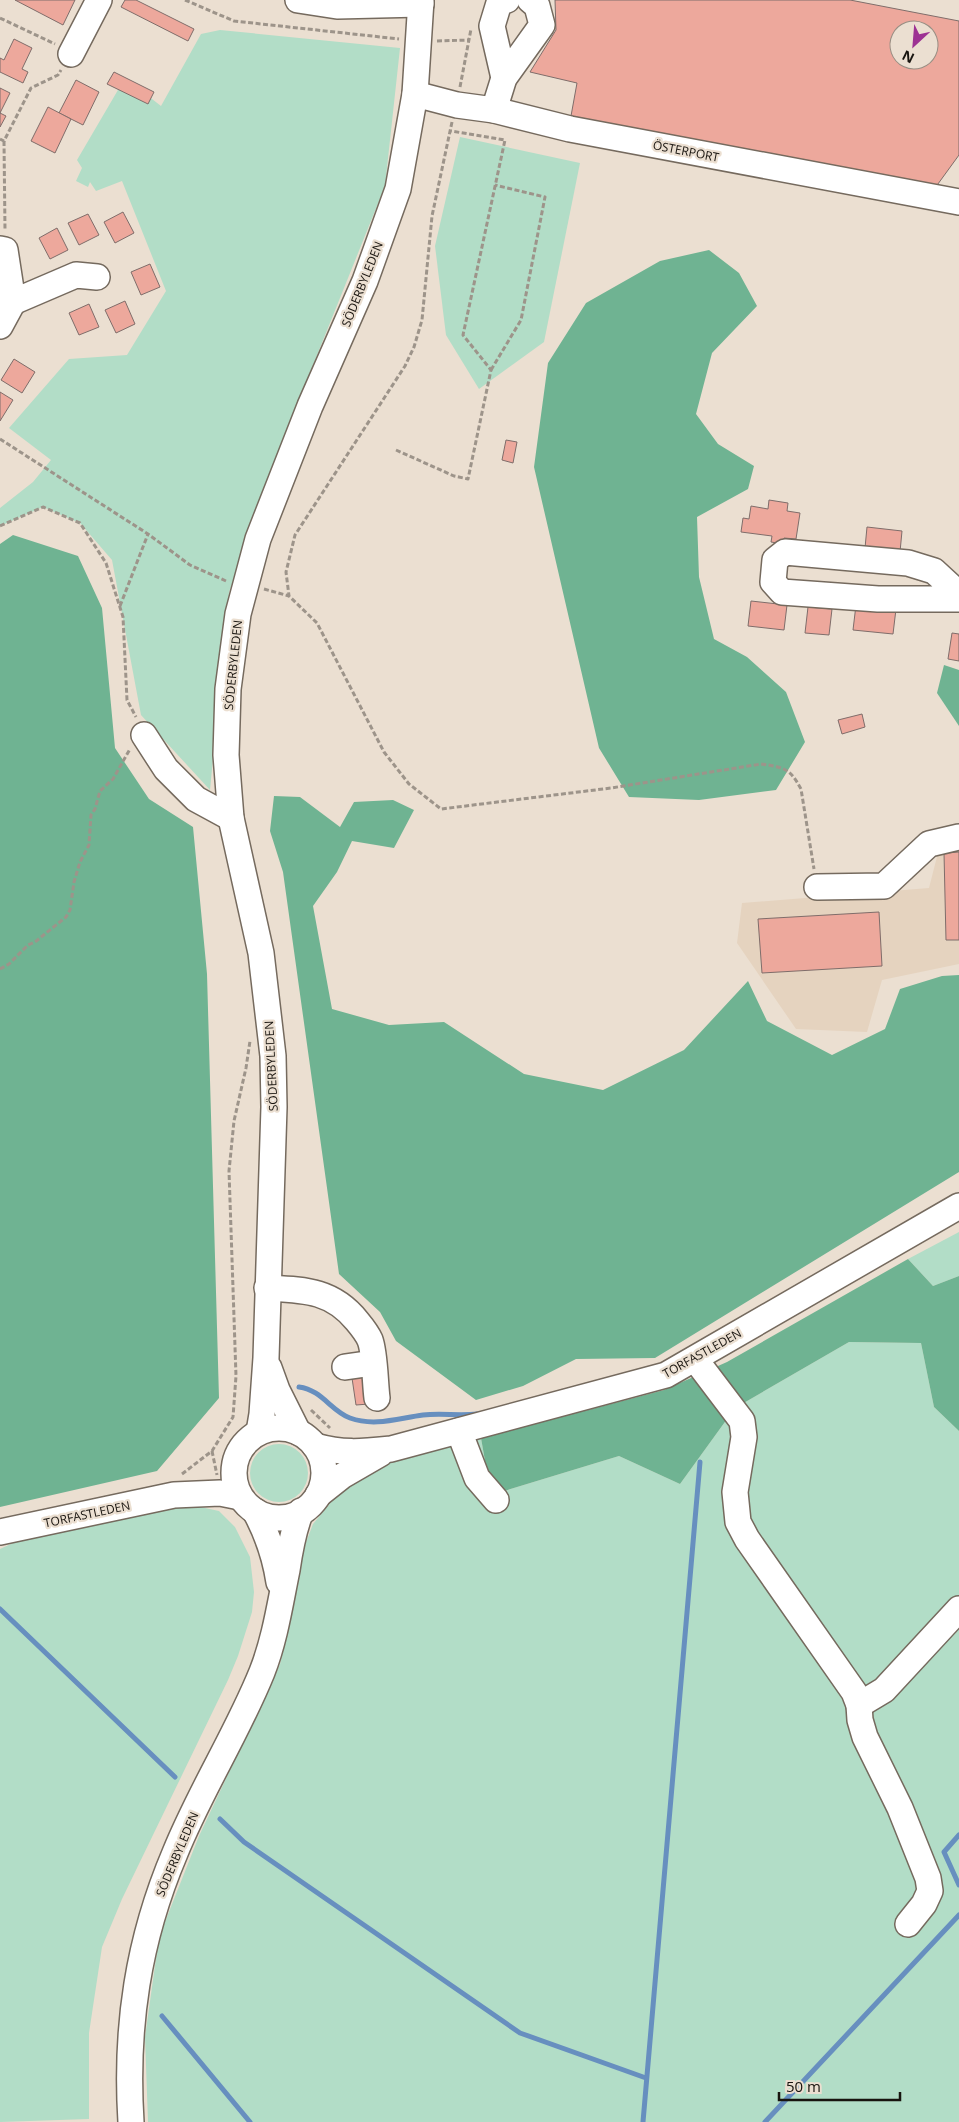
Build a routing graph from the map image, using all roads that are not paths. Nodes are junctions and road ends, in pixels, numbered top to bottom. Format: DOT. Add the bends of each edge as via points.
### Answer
graph roads {
  1 [pos="99,0"];
  2 [pos="298,0"];
  3 [pos="530,0"];
  4 [pos="502,1"];
  5 [pos="421,2"];
  6 [pos="71,53"];
  7 [pos="504,78"];
  8 [pos="415,94"];
  9 [pos="494,110"];
  10 [pos="959,202"];
  11 [pos="3,250"];
  12 [pos="97,278"];
  13 [pos="13,302"];
  14 [pos="0,326"];
  15 [pos="959,594"];
  16 [pos="959,599"];
  17 [pos="144,734"];
  18 [pos="231,818"];
  19 [pos="959,837"];
  20 [pos="817,887"];
  21 [pos="959,1206"];
  22 [pos="267,1288"];
  23 [pos="695,1359"];
  24 [pos="373,1363"];
  25 [pos="345,1367"];
  26 [pos="377,1398"];
  27 [pos="269,1418"];
  28 [pos="458,1431"];
  29 [pos="316,1437"];
  30 [pos="391,1448"];
  31 [pos="230,1481"];
  32 [pos="496,1500"];
  33 [pos="310,1503"];
  34 [pos="0,1532"];
  35 [pos="281,1600"];
  36 [pos="959,1609"];
  37 [pos="859,1705"];
  38 [pos="908,1924"];
  39 [pos="131,2122"];
  1 -- 6 [label="street"];
  2 -- 5 [label="street" via="337,6"];
  3 -- 7 [label="street" via="537,6 542,25"];
  4 -- 7 [label="street" via="492,26"];
  5 -- 8 [label="street, SÖDERBYLEDEN"];
  7 -- 9 [label="street"];
  8 -- 9 [label="street, ÖSTERPORT"];
  8 -- 18 [label="street, SÖDERBYLEDEN" via="398,189 365,281 310,406 258,539 238,614 228,698 226,755"];
  9 -- 10 [label="street, ÖSTERPORT" via="570,129"];
  11 -- 13 [label="street"];
  12 -- 13 [label="street" via="76,275"];
  13 -- 14 [label="street"];
  15 -- 16 [label="street" via="934,572 908,564 785,552 775,560 773,582 782,592 878,599"];
  17 -- 18 [label="street" via="166,769 190,793"];
  18 -- 22 [label="street, SÖDERBYLEDEN" via="261,953 273,1056"];
  19 -- 20 [label="street" via="928,844 884,886"];
  21 -- 23 [label="street, TORFASTLEDEN"];
  22 -- 24 [label="street" via="302,1290 322,1294 338,1302 364,1330 370,1342"];
  22 -- 27 [label="street, SÖDERBYLEDEN" via="266,1358 277,1390"];
  23 -- 28 [label="street, TORFASTLEDEN" via="666,1375"];
  23 -- 37 [label="street" via="742,1422 744,1437 735,1492 738,1522 854,1692"];
  24 -- 25 [label="street"];
  24 -- 26 [label="street"];
  27 -- 29 [label="street, SÖDERBYLEDEN"];
  27 -- 29 [label="street" via="271,1428 285,1428"];
  27 -- 31 [label="street" via="239,1451"];
  28 -- 30 [label="street, TORFASTLEDEN"];
  28 -- 32 [label="street" via="477,1478"];
  29 -- 30 [label="street, TORFASTLEDEN" via="332,1451 354,1453"];
  29 -- 33 [label="street" via="324,1475"];
  30 -- 33 [label="street, TORFASTLEDEN" via="342,1476"];
  31 -- 33 [label="street" via="266,1516 290,1516"];
  31 -- 34 [label="street, TORFASTLEDEN" via="176,1486"];
  31 -- 35 [label="street, SÖDERBYLEDEN" via="265,1529 276,1558"];
  33 -- 35 [label="street, SÖDERBYLEDEN" via="294,1527"];
  35 -- 39 [label="street, SÖDERBYLEDEN" via="262,1672 175,1851 148,1930 130,2038"];
  36 -- 37 [label="street" via="884,1690"];
  37 -- 38 [label="street" via="865,1737 900,1808 928,1878 930,1891"];
}
